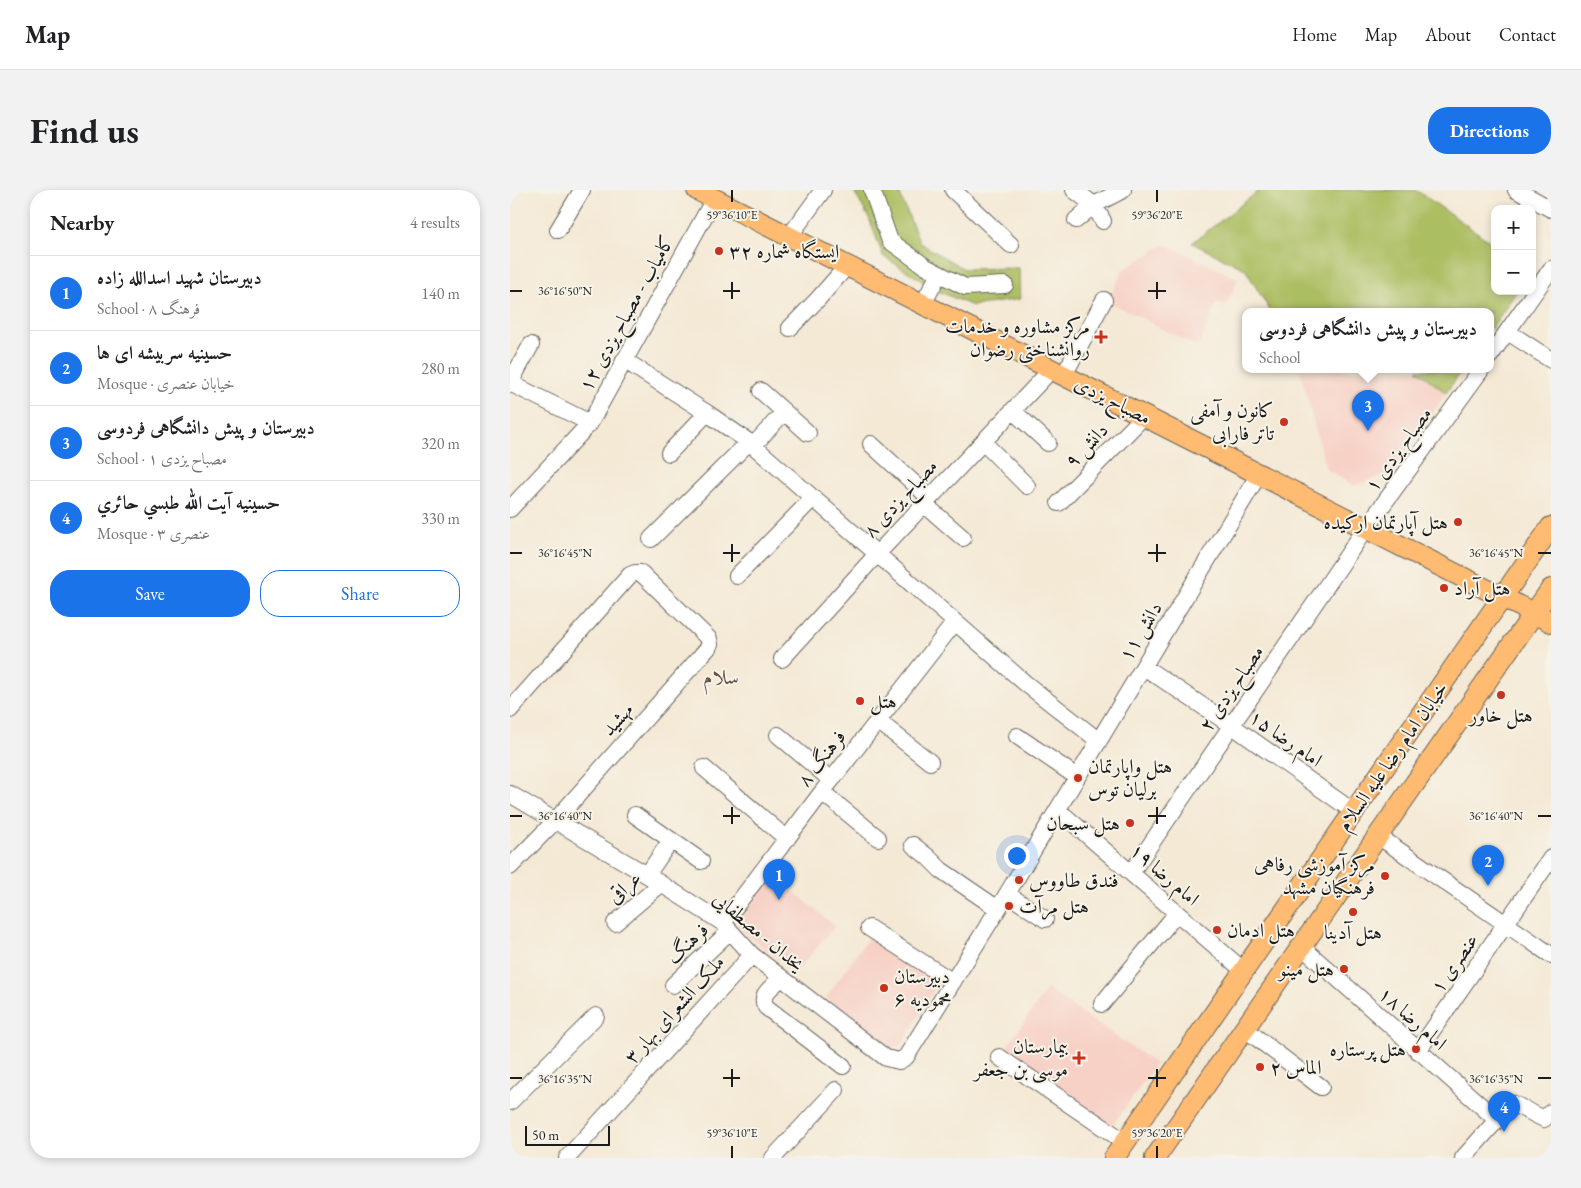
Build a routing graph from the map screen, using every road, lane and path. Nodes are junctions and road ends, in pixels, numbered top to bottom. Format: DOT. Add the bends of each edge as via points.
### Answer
graph roads {
  1 [pos="582,190"];
  2 [pos="823,190"];
  3 [pos="872,190"];
  4 [pos="1074,190"];
  5 [pos="1123,190"];
  6 [pos="1516,190"];
  7 [pos="959,192"];
  8 [pos="705,194"];
  9 [pos="1094,205"];
  10 [pos="1551,209"];
  11 [pos="1076,220"];
  12 [pos="1103,222"];
  13 [pos="558,230"];
  14 [pos="790,237"];
  15 [pos="1011,246"];
  16 [pos="847,266"];
  17 [pos="1550,271"];
  18 [pos="939,274"];
  19 [pos="1005,285"];
  20 [pos="1104,300"];
  21 [pos="923,304"];
  22 [pos="790,328"];
  23 [pos="1508,332"];
  24 [pos="531,346"];
  25 [pos="1494,351"];
  26 [pos="624,360"];
  27 [pos="1551,360"];
  28 [pos="1058,372"];
  29 [pos="1479,373"];
  30 [pos="510,383"];
  31 [pos="760,391"];
  32 [pos="1013,411"];
  33 [pos="784,412"];
  34 [pos="707,413"];
  35 [pos="1144,416"];
  36 [pos="590,423"];
  37 [pos="808,433"];
  38 [pos="983,442"];
  39 [pos="1048,443"];
  40 [pos="751,444"];
  41 [pos="871,444"];
  42 [pos="669,453"];
  43 [pos="1260,474"];
  44 [pos="1026,486"];
  45 [pos="813,498"];
  46 [pos="927,501"];
  47 [pos="1059,503"];
  48 [pos="510,509"];
  49 [pos="1551,527"];
  50 [pos="1366,528"];
  51 [pos="964,538"];
  52 [pos="651,539"];
  53 [pos="877,554"];
  54 [pos="737,576"];
  55 [pos="1551,589"];
  56 [pos="1502,597"];
  57 [pos="1543,618"];
  58 [pos="955,622"];
  59 [pos="782,659"];
  60 [pos="1144,667"];
  61 [pos="510,710"];
  62 [pos="878,721"];
  63 [pos="1231,725"];
  64 [pos="778,735"];
  65 [pos="1017,736"];
  66 [pos="1099,741"];
  67 [pos="930,762"];
  68 [pos="704,768"];
  69 [pos="1077,777"];
  70 [pos="826,786"];
  71 [pos="510,794"];
  72 [pos="1058,810"];
  73 [pos="1354,812"];
  74 [pos="635,815"];
  75 [pos="555,820"];
  76 [pos="1378,836"];
  77 [pos="878,838"];
  78 [pos="787,839"];
  79 [pos="671,840"];
  80 [pos="913,845"];
  81 [pos="1551,858"];
  82 [pos="700,861"];
  83 [pos="510,867"];
  84 [pos="1131,873"];
  85 [pos="647,875"];
  86 [pos="661,884"];
  87 [pos="1007,894"];
  88 [pos="998,909"];
  89 [pos="1177,913"];
  90 [pos="1045,919"];
  91 [pos="615,923"];
  92 [pos="1506,924"];
  93 [pos="727,927"];
  94 [pos="869,928"];
  95 [pos="1302,947"];
  96 [pos="752,954"];
  97 [pos="1551,955"];
  98 [pos="1244,971"];
  99 [pos="781,978"];
  100 [pos="953,982"];
  101 [pos="672,985"];
  102 [pos="1102,1004"];
  103 [pos="596,1016"];
  104 [pos="1245,1029"];
  105 [pos="1418,1051"];
  106 [pos="999,1057"];
  107 [pos="899,1061"];
  108 [pos="844,1066"];
  109 [pos="1321,1088"];
  110 [pos="836,1090"];
  111 [pos="510,1102"];
  112 [pos="1551,1112"];
  113 [pos="1497,1120"];
  114 [pos="1125,1142"];
  115 [pos="567,1158"];
  116 [pos="774,1158"];
  117 [pos="1114,1158"];
  118 [pos="1154,1158"];
  119 [pos="1463,1158"];
  1 -- 13 [label="street"];
  2 -- 14 [label="street"];
  3 -- 18 [label="street" via="890,241"];
  4 -- 9 [label="street"];
  5 -- 9 [label="street"];
  6 -- 10 [label="street"];
  7 -- 15 [label="street"];
  8 -- 14 [label="main road, مصباح یزدی"];
  8 -- 26 [label="street, کامیاب - مصباح یزدی ۱۲"];
  9 -- 11 [label="street"];
  9 -- 12 [label="street"];
  14 -- 16 [label="main road, مصباح یزدی"];
  16 -- 21 [label="main road, مصباح یزدی"];
  16 -- 22 [label="street"];
  17 -- 23 [label="street"];
  18 -- 19 [label="street" via="965,288"];
  18 -- 21 [label="street"];
  20 -- 28 [label="street, مصباح یزدی ۸"];
  21 -- 28 [label="main road, مصباح یزدی"];
  23 -- 25 [label="street"];
  23 -- 27 [label="street"];
  24 -- 30 [label="street"];
  26 -- 34 [label="street"];
  26 -- 36 [label="street, کامیاب - مصباح یزدی ۱۲"];
  28 -- 32 [label="street, مصباح یزدی ۸"];
  28 -- 35 [label="main road, مصباح یزدی"];
  29 -- 50 [label="street, مصباح یزدی ۱"];
  30 -- 36 [label="street"];
  31 -- 33 [label="street"];
  32 -- 38 [label="street, مصباح یزدی ۸"];
  32 -- 39 [label="street"];
  33 -- 37 [label="street"];
  33 -- 40 [label="street"];
  34 -- 40 [label="street"];
  34 -- 42 [label="street"];
  35 -- 43 [label="main road, مصباح یزدی"];
  35 -- 47 [label="street, دانش ۹"];
  36 -- 48 [label="street, کامیاب - مصباح یزدی ۱۲"];
  38 -- 44 [label="street"];
  38 -- 46 [label="street, مصباح یزدی ۸"];
  40 -- 45 [label="street"];
  40 -- 52 [label="street"];
  41 -- 46 [label="street"];
  43 -- 50 [label="main road, مصباح یزدی"];
  43 -- 60 [label="street, دانش ۱۱"];
  45 -- 53 [label="street"];
  45 -- 54 [label="street"];
  46 -- 51 [label="street"];
  46 -- 53 [label="street, مصباح یزدی ۸"];
  49 -- 56 [label="main road, خیابان امام رضا علیه السلام"];
  50 -- 56 [label="main road, مصباح یزدی"];
  50 -- 63 [label="street, مصباح یزدی ۲"];
  53 -- 58 [label="street"];
  53 -- 59 [label="street, مصباح یزدی ۸"];
  55 -- 57 [label="main road, خیابان امام رضا علیه السلام"];
  56 -- 57 [label="main road, مصباح یزدی"];
  56 -- 73 [label="main road, خیابان امام رضا علیه السلام"];
  57 -- 76 [label="main road, خیابان امام رضا علیه السلام"];
  58 -- 62 [label="street, فرهنگ ۸"];
  58 -- 66 [label="street"];
  60 -- 63 [label="street, امام رضا ۱۵"];
  60 -- 66 [label="street, دانش ۱۱"];
  61 -- 75 [label="street, مهشید" via="635,573 641,573 709,639 710,644 702,655"];
  62 -- 67 [label="street"];
  62 -- 70 [label="street, فرهنگ ۸"];
  63 -- 73 [label="street, امام رضا ۱۵"];
  63 -- 84 [label="street, مصباح یزدی ۲"];
  64 -- 70 [label="street"];
  65 -- 69 [label="street"];
  66 -- 69 [label="street, دانش ۱۱"];
  68 -- 78 [label="street"];
  69 -- 72 [label="street, دانش ۱۱"];
  70 -- 77 [label="street"];
  70 -- 78 [label="street, فرهنگ ۸"];
  71 -- 75 [label="street, یخدان - مصطفایی"];
  72 -- 84 [label="street, امام رضا ۱۹"];
  72 -- 87 [label="street, دانش ۱۱"];
  73 -- 98 [label="main road, خیابان امام رضا علیه السلام"];
  74 -- 79 [label="street"];
  75 -- 83 [label="street, مهشید"];
  75 -- 85 [label="street, یخدان - مصطفایی"];
  76 -- 92 [label="street"];
  76 -- 95 [label="main road, خیابان امام رضا علیه السلام"];
  78 -- 93 [label="street, فرهنگ ۸"];
  79 -- 82 [label="street"];
  79 -- 85 [label="street"];
  80 -- 88 [label="street" via="941,870"];
  81 -- 92 [label="street, عنصری ۱"];
  84 -- 89 [label="street, امام رضا ۱۹"];
  85 -- 86 [label="street, یخدان - مصطفایی"];
  86 -- 91 [label="street, عراقی"];
  86 -- 93 [label="street, یخدان - مصطفایی"];
  87 -- 88 [label="street, دانش ۱۱"];
  87 -- 90 [label="street"];
  88 -- 100 [label="street, دانش ۱۱"];
  89 -- 98 [label="street, امام رضا ۱۹"];
  89 -- 102 [label="street"];
  92 -- 97 [label="street"];
  92 -- 105 [label="street, عنصری ۱"];
  93 -- 96 [label="street, یخدان - مصطفایی"];
  93 -- 101 [label="street, فرهنگ"];
  94 -- 100 [label="street"];
  95 -- 104 [label="main road, خیابان امام رضا علیه السلام"];
  95 -- 105 [label="street, امام رضا ۱۸"];
  96 -- 99 [label="street, یخدان - مصطفایی"];
  96 -- 115 [label="street, ملک الشعرای بهار ۳"];
  98 -- 114 [label="main road, خیابان امام رضا علیه السلام"];
  99 -- 107 [label="street, یخدان - مصطفایی" via="886,1058"];
  99 -- 108 [label="street" via="763,996 766,1007"];
  100 -- 107 [label="street, دانش ۱۱" via="906,1057"];
  103 -- 111 [label="street"];
  104 -- 109 [label="street"];
  104 -- 118 [label="main road, خیابان امام رضا علیه السلام"];
  105 -- 113 [label="street, امام رضا ۱۸"];
  106 -- 114 [label="street"];
  110 -- 116 [label="street"];
  112 -- 113 [label="street" via="1544,1119 1514,1104"];
  113 -- 119 [label="street"];
  114 -- 117 [label="main road, خیابان امام رضا علیه السلام"];
}
